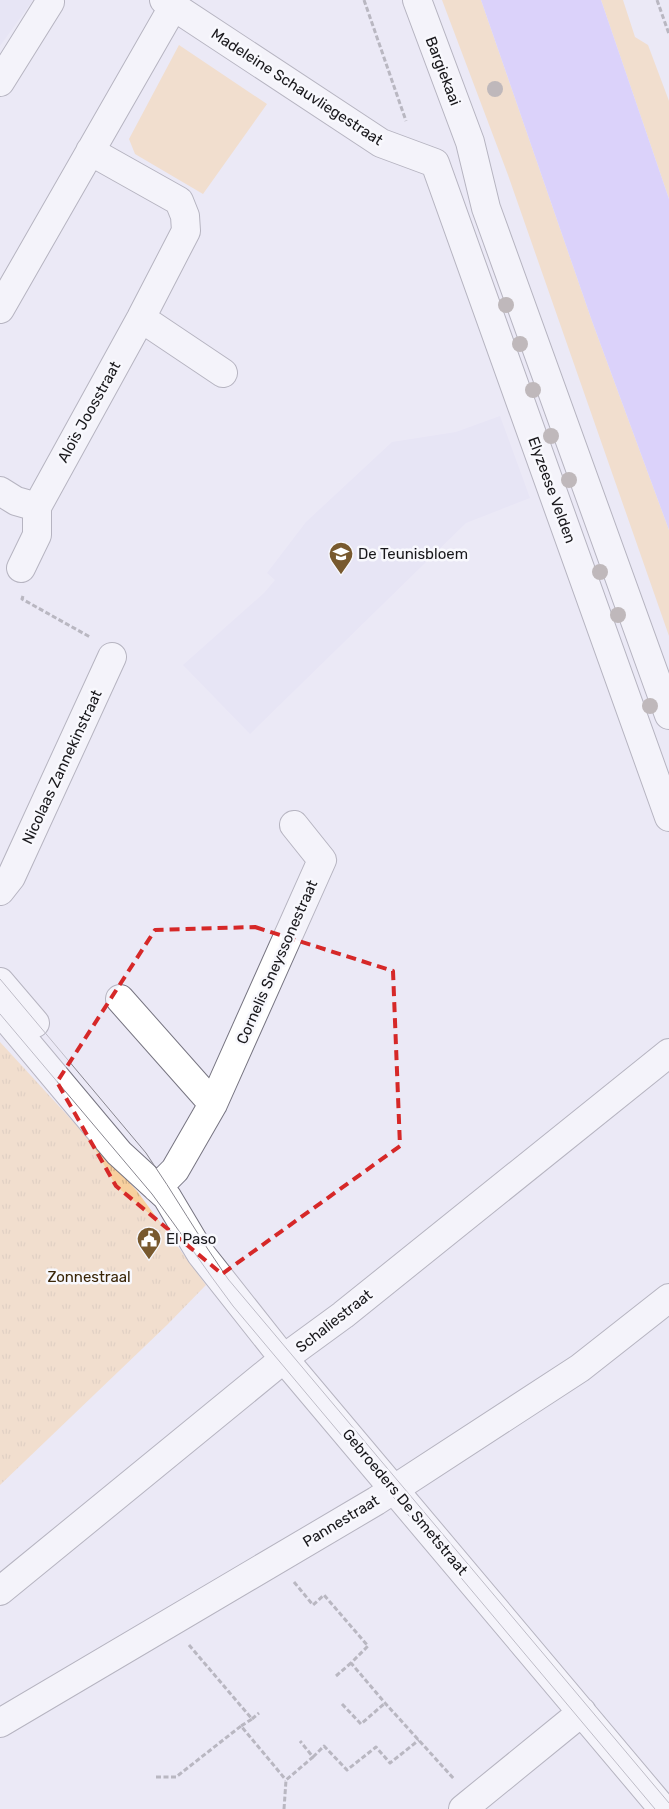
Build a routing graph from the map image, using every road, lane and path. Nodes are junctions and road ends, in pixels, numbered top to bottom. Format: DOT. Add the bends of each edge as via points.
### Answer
graph roads {
  1 [pos="364,0"];
  2 [pos="417,0"];
  3 [pos="657,0"];
  4 [pos="50,2"];
  5 [pos="168,3"];
  6 [pos="669,34"];
  7 [pos="0,82"];
  8 [pos="406,121"];
  9 [pos="90,151"];
  10 [pos="435,163"];
  11 [pos="0,308"];
  12 [pos="141,318"];
  13 [pos="223,373"];
  14 [pos="0,491"];
  15 [pos="37,507"];
  16 [pos="602,531"];
  17 [pos="571,541"];
  18 [pos="21,568"];
  19 [pos="112,657"];
  20 [pos="669,715"];
  21 [pos="661,764"];
  22 [pos="669,817"];
  23 [pos="294,825"];
  24 [pos="4,877"];
  25 [pos="0,982"];
  26 [pos="120,998"];
  27 [pos="0,1010"];
  28 [pos="669,1053"];
  29 [pos="213,1104"];
  30 [pos="157,1188"];
  31 [pos="669,1298"];
  32 [pos="284,1359"];
  33 [pos="394,1489"];
  34 [pos="276,1560"];
  35 [pos="0,1591"];
  36 [pos="170,1623"];
  37 [pos="351,1663"];
  38 [pos="336,1676"];
  39 [pos="385,1703"];
  40 [pos="342,1704"];
  41 [pos="582,1712"];
  42 [pos="259,1713"];
  43 [pos="252,1719"];
  44 [pos="0,1723"];
  45 [pos="241,1726"];
  46 [pos="300,1740"];
  47 [pos="419,1740"];
  48 [pos="313,1757"];
  49 [pos="156,1777"];
  50 [pos="286,1780"];
  51 [pos="468,1805"];
  52 [pos="284,1809"];
  53 [pos="663,1809"];
  1 -- 8 [label="path"];
  2 -- 16 [label="street, Bargiekaai" via="470,142 486,208"];
  3 -- 6 [label="path"];
  4 -- 7 [label="street"];
  5 -- 9 [label="street"];
  5 -- 10 [label="street, Madeleine Schauvliegestraat" via="381,143"];
  9 -- 11 [label="street"];
  9 -- 12 [label="street, Aloïs Joosstraat" via="179,201 185,216 186,232"];
  10 -- 17 [label="street, Elyzeese Velden"];
  12 -- 13 [label="street"];
  12 -- 15 [label="street, Aloïs Joosstraat"];
  14 -- 15 [label="street" via="16,501"];
  15 -- 18 [label="street, Aloïs Joosstraat" via="37,535"];
  16 -- 17 [label="street"];
  16 -- 20 [label="street"];
  17 -- 21 [label="street, Elyzeese Velden"];
  18 -- 19 [label="path" via="32,578 22,599 108,647"];
  19 -- 24 [label="street, Nicolaas Zannekinstraat"];
  21 -- 22 [label="street, Elyzeese Velden"];
  23 -- 29 [label="street, Cornelis Sneyssonestraat" via="322,860"];
  25 -- 30 [label="street, Gebroeders De Smetstraat" via="132,1140"];
  26 -- 29 [label="street"];
  27 -- 30 [label="street, Gebroeders De Smetstraat" via="120,1153"];
  28 -- 32 [label="street, Schaliestraat"];
  29 -- 30 [label="street, Cornelis Sneyssonestraat" via="175,1170"];
  30 -- 32 [label="street, Gebroeders De Smetstraat" via="202,1254"];
  31 -- 33 [label="street, Pannestraat" via="580,1368"];
  32 -- 33 [label="street, Gebroeders De Smetstraat"];
  32 -- 35 [label="street, Schaliestraat"];
  33 -- 34 [label="street, Pannestraat"];
  33 -- 41 [label="street, Gebroeders De Smetstraat"];
  34 -- 36 [label="street, Pannestraat"];
  34 -- 37 [label="path" via="313,1605 324,1595 368,1646"];
  36 -- 43 [label="path"];
  36 -- 44 [label="street, Pannestraat"];
  37 -- 38 [label="path"];
  37 -- 39 [label="path"];
  39 -- 40 [label="path" via="361,1724"];
  39 -- 47 [label="path"];
  41 -- 51 [label="street"];
  41 -- 53 [label="street, Gebroeders De Smetstraat"];
  42 -- 43 [label="path"];
  43 -- 45 [label="path"];
  45 -- 49 [label="path" via="176,1777"];
  45 -- 50 [label="path"];
  46 -- 48 [label="path"];
  47 -- 48 [label="path" via="390,1763 376,1747 347,1770 324,1746"];
  47 -- 51 [label="path"];
  48 -- 50 [label="path"];
  50 -- 52 [label="path"];
}
